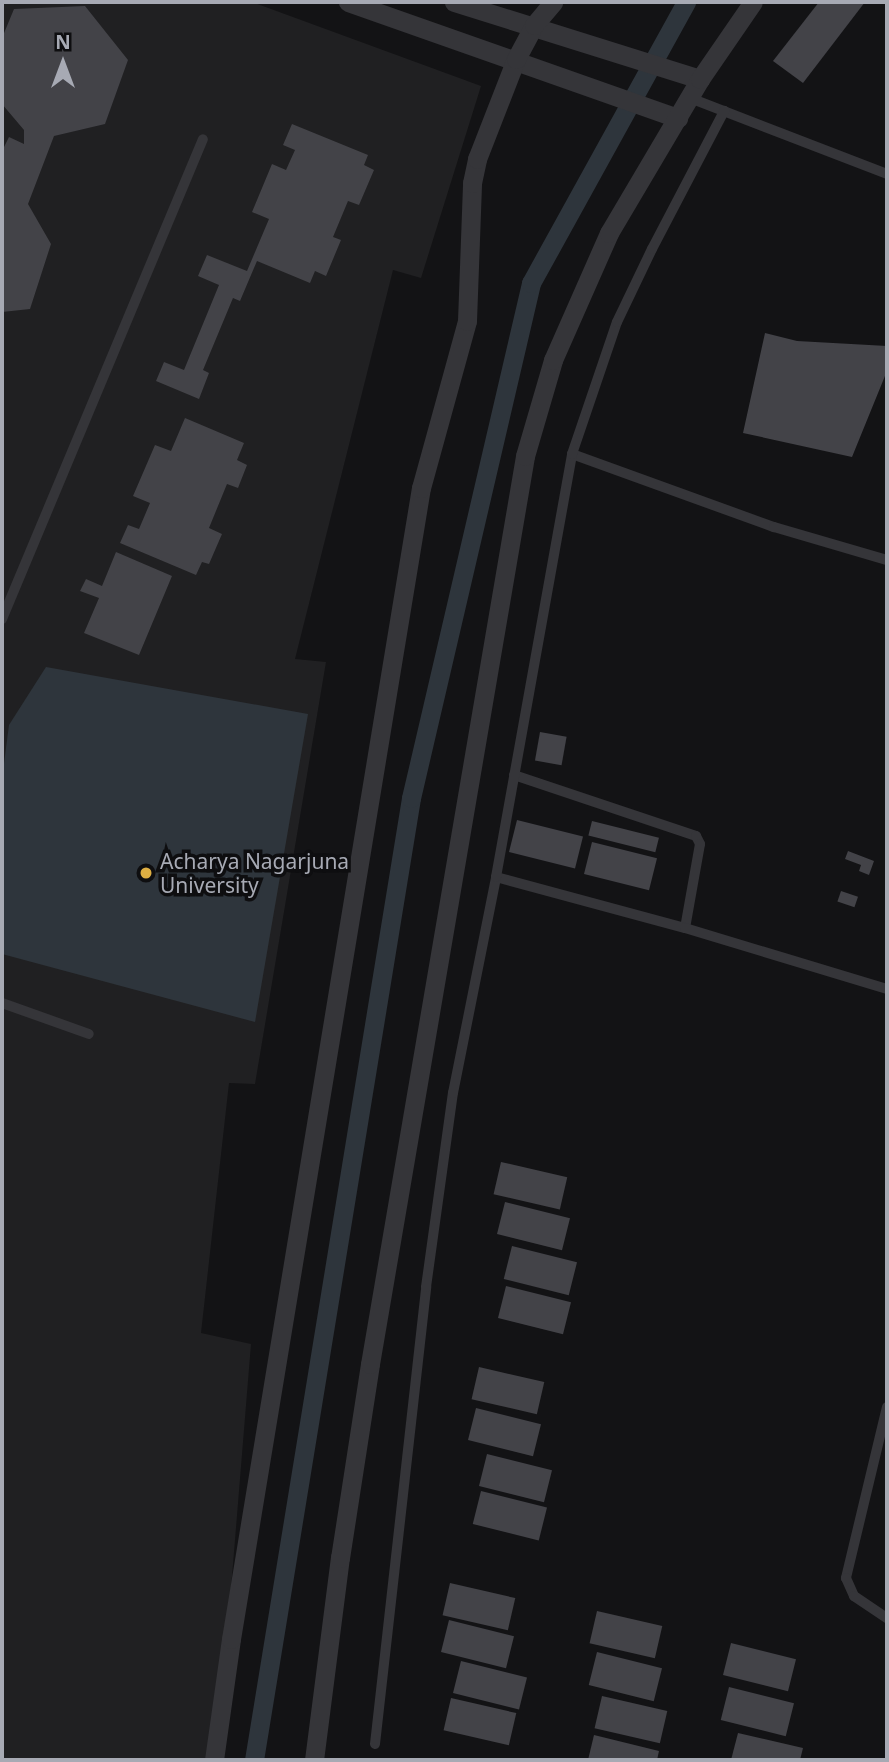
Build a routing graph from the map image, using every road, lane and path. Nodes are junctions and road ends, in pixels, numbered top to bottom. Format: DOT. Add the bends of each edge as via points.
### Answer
graph roads {
  1 [pos="348,2"];
  2 [pos="454,2"];
  3 [pos="553,2"];
  4 [pos="753,2"];
  5 [pos="543,28"];
  6 [pos="516,59"];
  7 [pos="700,79"];
  8 [pos="690,98"];
  9 [pos="724,111"];
  10 [pos="678,118"];
  11 [pos="203,139"];
  12 [pos="887,174"];
  13 [pos="572,454"];
  14 [pos="887,560"];
  15 [pos="2,619"];
  16 [pos="514,775"];
  17 [pos="496,877"];
  18 [pos="685,928"];
  19 [pos="887,989"];
  20 [pos="2,1003"];
  21 [pos="89,1034"];
  22 [pos="887,1407"];
  23 [pos="887,1618"];
  24 [pos="375,1744"];
  25 [pos="214,1760"];
  26 [pos="314,1760"];
  1 -- 6 [label="street"];
  2 -- 5 [label="street"];
  3 -- 5 [label="street"];
  4 -- 7 [label="street"];
  5 -- 6 [label="street"];
  5 -- 7 [label="street"];
  6 -- 10 [label="street"];
  6 -- 25 [label="street" via="472,183 467,321 417,515"];
  7 -- 8 [label="street"];
  8 -- 9 [label="lane"];
  8 -- 10 [label="street"];
  9 -- 12 [label="lane"];
  9 -- 13 [label="lane" via="617,322"];
  10 -- 26 [label="street" via="610,233 553,360 525,456 368,1377"];
  11 -- 15 [label="lane"];
  13 -- 14 [label="lane" via="774,527"];
  13 -- 16 [label="lane"];
  16 -- 17 [label="lane"];
  16 -- 18 [label="lane" via="696,836 700,844"];
  17 -- 18 [label="lane"];
  17 -- 24 [label="lane" via="451,1107"];
  18 -- 19 [label="lane"];
  20 -- 21 [label="lane"];
  22 -- 23 [label="lane" via="846,1578 854,1596"];
}
